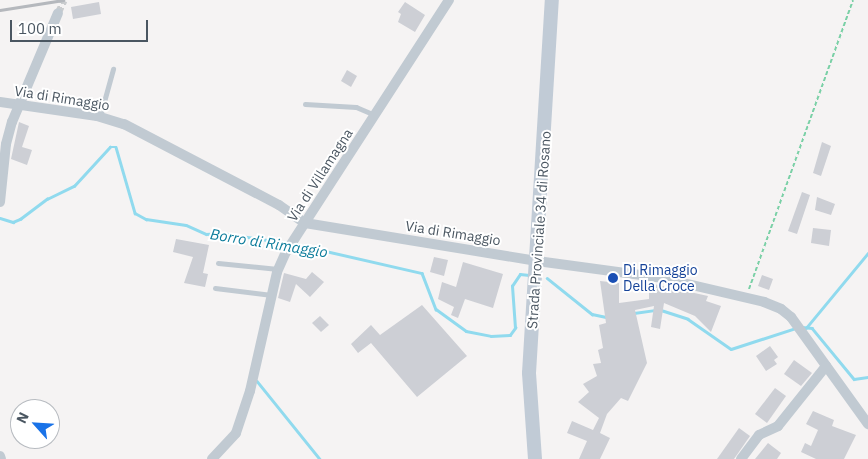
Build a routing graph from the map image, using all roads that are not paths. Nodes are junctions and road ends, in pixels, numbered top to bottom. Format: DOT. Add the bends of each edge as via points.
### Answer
graph roads {
  1 [pos="449,0"];
  2 [pos="552,0"];
  3 [pos="58,13"];
  4 [pos="113,69"];
  5 [pos="0,102"];
  6 [pos="18,104"];
  7 [pos="305,104"];
  8 [pos="375,115"];
  9 [pos="100,117"];
  10 [pos="0,202"];
  11 [pos="305,223"];
  12 [pos="218,263"];
  13 [pos="536,264"];
  14 [pos="278,269"];
  15 [pos="215,288"];
  16 [pos="272,295"];
  17 [pos="826,366"];
  18 [pos="868,424"];
  19 [pos="212,459"];
  20 [pos="535,459"];
  21 [pos="741,459"];
  1 -- 8 [label="street, Via di Villamagna"];
  2 -- 13 [label="main road, Strada Provinciale 34 di Rosano"];
  3 -- 6 [label="street"];
  4 -- 9 [label="lane"];
  5 -- 6 [label="street, Via di Rimaggio"];
  6 -- 9 [label="street, Via di Rimaggio"];
  6 -- 10 [label="street" via="6,144"];
  7 -- 8 [label="lane" via="356,108"];
  8 -- 11 [label="street, Via di Villamagna"];
  9 -- 11 [label="street, Via di Rimaggio" via="139,131 284,208"];
  11 -- 13 [label="street, Via di Rimaggio"];
  11 -- 14 [label="street, Via di Villamagna"];
  12 -- 14 [label="lane"];
  13 -- 17 [label="street, Via di Rimaggio" via="662,278 781,309 792,317"];
  13 -- 20 [label="main road, Strada Provinciale 34 di Rosano" via="529,373"];
  14 -- 16 [label="street, Via di Villamagna"];
  15 -- 16 [label="lane"];
  16 -- 19 [label="street, Via di Villamagna" via="250,391 236,433"];
  17 -- 18 [label="street, Via di Rimaggio"];
  17 -- 21 [label="street" via="778,426 758,435"];
}
